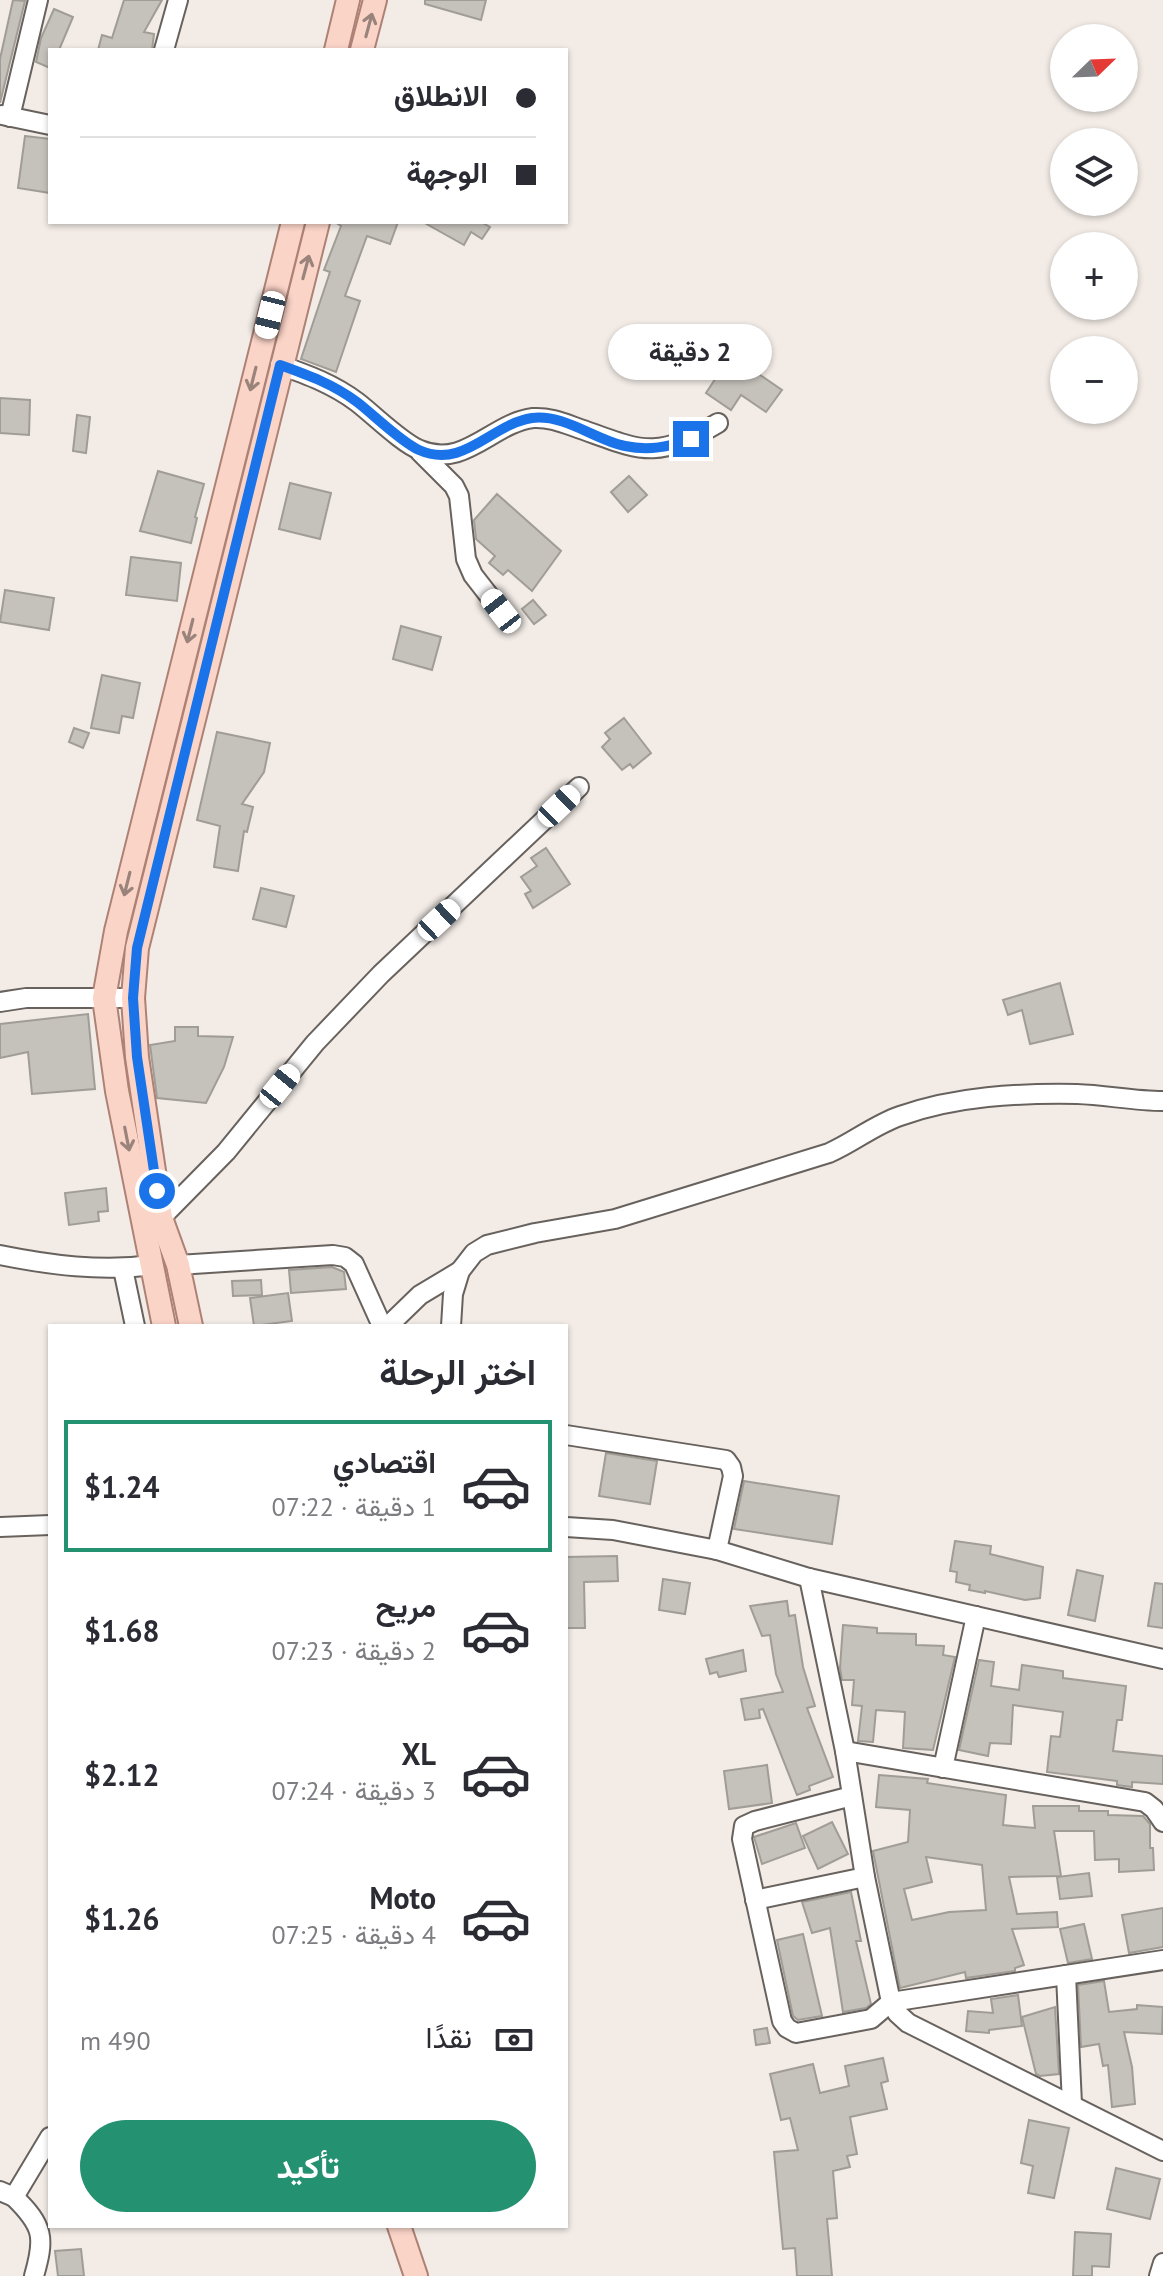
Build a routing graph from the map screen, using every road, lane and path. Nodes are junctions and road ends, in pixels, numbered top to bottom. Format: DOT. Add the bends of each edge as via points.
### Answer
graph roads {
  1 [pos="38,0"];
  2 [pos="178,0"];
  3 [pos="348,0"];
  4 [pos="375,0"];
  5 [pos="165,48"];
  6 [pos="336,48"];
  7 [pos="363,48"];
  8 [pos="5,116"];
  9 [pos="48,125"];
  10 [pos="293,224"];
  11 [pos="317,224"];
  12 [pos="280,365"];
  13 [pos="718,423"];
  14 [pos="418,450"];
  15 [pos="501,611"];
  16 [pos="579,787"];
  17 [pos="104,998"];
  18 [pos="133,998"];
  19 [pos="0,1002"];
  20 [pos="1163,1101"];
  21 [pos="161,1218"];
  22 [pos="0,1255"];
  23 [pos="152,1265"];
  24 [pos="178,1265"];
  25 [pos="123,1269"];
  26 [pos="460,1271"];
  27 [pos="135,1324"];
  28 [pos="164,1324"];
  29 [pos="191,1324"];
  30 [pos="384,1324"];
  31 [pos="387,1324"];
  32 [pos="451,1324"];
  33 [pos="568,1435"];
  34 [pos="48,1525"];
  35 [pos="0,1527"];
  36 [pos="568,1527"];
  37 [pos="717,1550"];
  38 [pos="809,1578"];
  39 [pos="976,1616"];
  40 [pos="1163,1659"];
  41 [pos="845,1751"];
  42 [pos="943,1768"];
  43 [pos="852,1796"];
  44 [pos="1163,1822"];
  45 [pos="865,1877"];
  46 [pos="755,1900"];
  47 [pos="1163,1960"];
  48 [pos="1066,1975"];
  49 [pos="891,2002"];
  50 [pos="1072,2104"];
  51 [pos="48,2140"];
  52 [pos="1159,2146"];
  53 [pos="7,2194"];
  54 [pos="400,2228"];
  55 [pos="1163,2263"];
  56 [pos="34,2276"];
  57 [pos="416,2276"];
  58 [pos="1159,2276"];
  1 -- 8 [label="street"];
  2 -- 5 [label="street"];
  3 -- 6 [label="main road"];
  7 -- 4 [label="main road, one-way"];
  8 -- 9 [label="street"];
  10 -- 17 [label="main road, one-way" via="116,931"];
  12 -- 11 [label="main road, one-way"];
  12 -- 14 [label="street" via="328,383"];
  12 -- 18 [label="main road" via="154,874 137,948"];
  13 -- 14 [label="street" via="691,439 648,449 533,418 464,452 442,456"];
  14 -- 15 [label="street" via="454,486 466,559"];
  16 -- 21 [label="street" via="381,974 315,1043 226,1152"];
  17 -- 18 [label="street"];
  17 -- 19 [label="street"];
  17 -- 23 [label="main road, one-way"];
  18 -- 21 [label="main road"];
  20 -- 26 [label="street" via="1078,1094 942,1104 877,1125 829,1153 615,1219 487,1245"];
  21 -- 24 [label="main road"];
  22 -- 25 [label="street"];
  23 -- 25 [label="street"];
  23 -- 28 [label="main road"];
  24 -- 29 [label="main road"];
  24 -- 30 [label="street" via="345,1257 354,1264"];
  25 -- 27 [label="street"];
  26 -- 31 [label="street" via="420,1295"];
  26 -- 32 [label="street"];
  33 -- 37 [label="street" via="726,1460 733,1476"];
  34 -- 35 [label="street"];
  36 -- 37 [label="street"];
  37 -- 38 [label="street"];
  38 -- 39 [label="street"];
  38 -- 41 [label="street"];
  39 -- 40 [label="street"];
  39 -- 42 [label="street"];
  41 -- 42 [label="street"];
  41 -- 43 [label="street"];
  42 -- 44 [label="street" via="1145,1802"];
  43 -- 45 [label="street"];
  43 -- 46 [label="street" via="744,1826"];
  45 -- 46 [label="street"];
  45 -- 49 [label="street"];
  46 -- 49 [label="street" via="787,2028 796,2033 859,2022 881,2014"];
  47 -- 48 [label="street"];
  48 -- 49 [label="street"];
  48 -- 50 [label="street"];
  49 -- 50 [label="street" via="908,2023"];
  50 -- 52 [label="street"];
  51 -- 53 [label="street"];
  53 -- 56 [label="street" via="27,2210 40,2233 42,2250"];
  54 -- 57 [label="main road"];
  55 -- 58 [label="street"];
}
